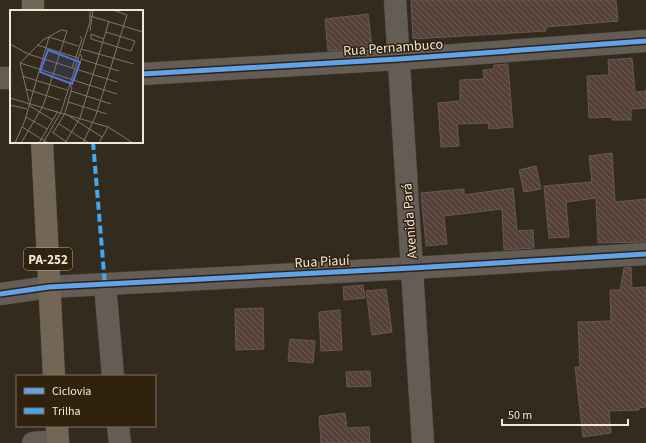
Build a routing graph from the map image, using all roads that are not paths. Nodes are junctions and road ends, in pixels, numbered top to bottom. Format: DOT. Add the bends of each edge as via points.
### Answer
graph roads {
  1 [pos="395,0"];
  2 [pos="646,41"];
  3 [pos="399,59"];
  4 [pos="143,74"];
  5 [pos="42,143"];
  6 [pos="646,254"];
  7 [pos="412,268"];
  8 [pos="105,285"];
  9 [pos="49,287"];
  10 [pos="0,294"];
  11 [pos="54,375"];
  12 [pos="113,375"];
  13 [pos="118,427"];
  14 [pos="58,437"];
  15 [pos="33,443"];
  16 [pos="120,443"];
  17 [pos="423,443"];
  1 -- 3 [label="street, Avenida Pará"];
  2 -- 3 [label="street, Rua Pernambuco"];
  3 -- 4 [label="street, Rua Pernambuco"];
  3 -- 7 [label="street, Avenida Pará"];
  5 -- 9 [label="highway, PA-252"];
  6 -- 7 [label="street, Rua Piauí"];
  7 -- 8 [label="street, Rua Piauí"];
  7 -- 17 [label="street, Avenida Pará"];
  8 -- 9 [label="street, Rua Piauí"];
  8 -- 12 [label="street"];
  9 -- 10 [label="street, Rua Piauí"];
  9 -- 11 [label="highway, PA-252"];
  13 -- 16 [label="street"];
  14 -- 15 [label="street"];
}
